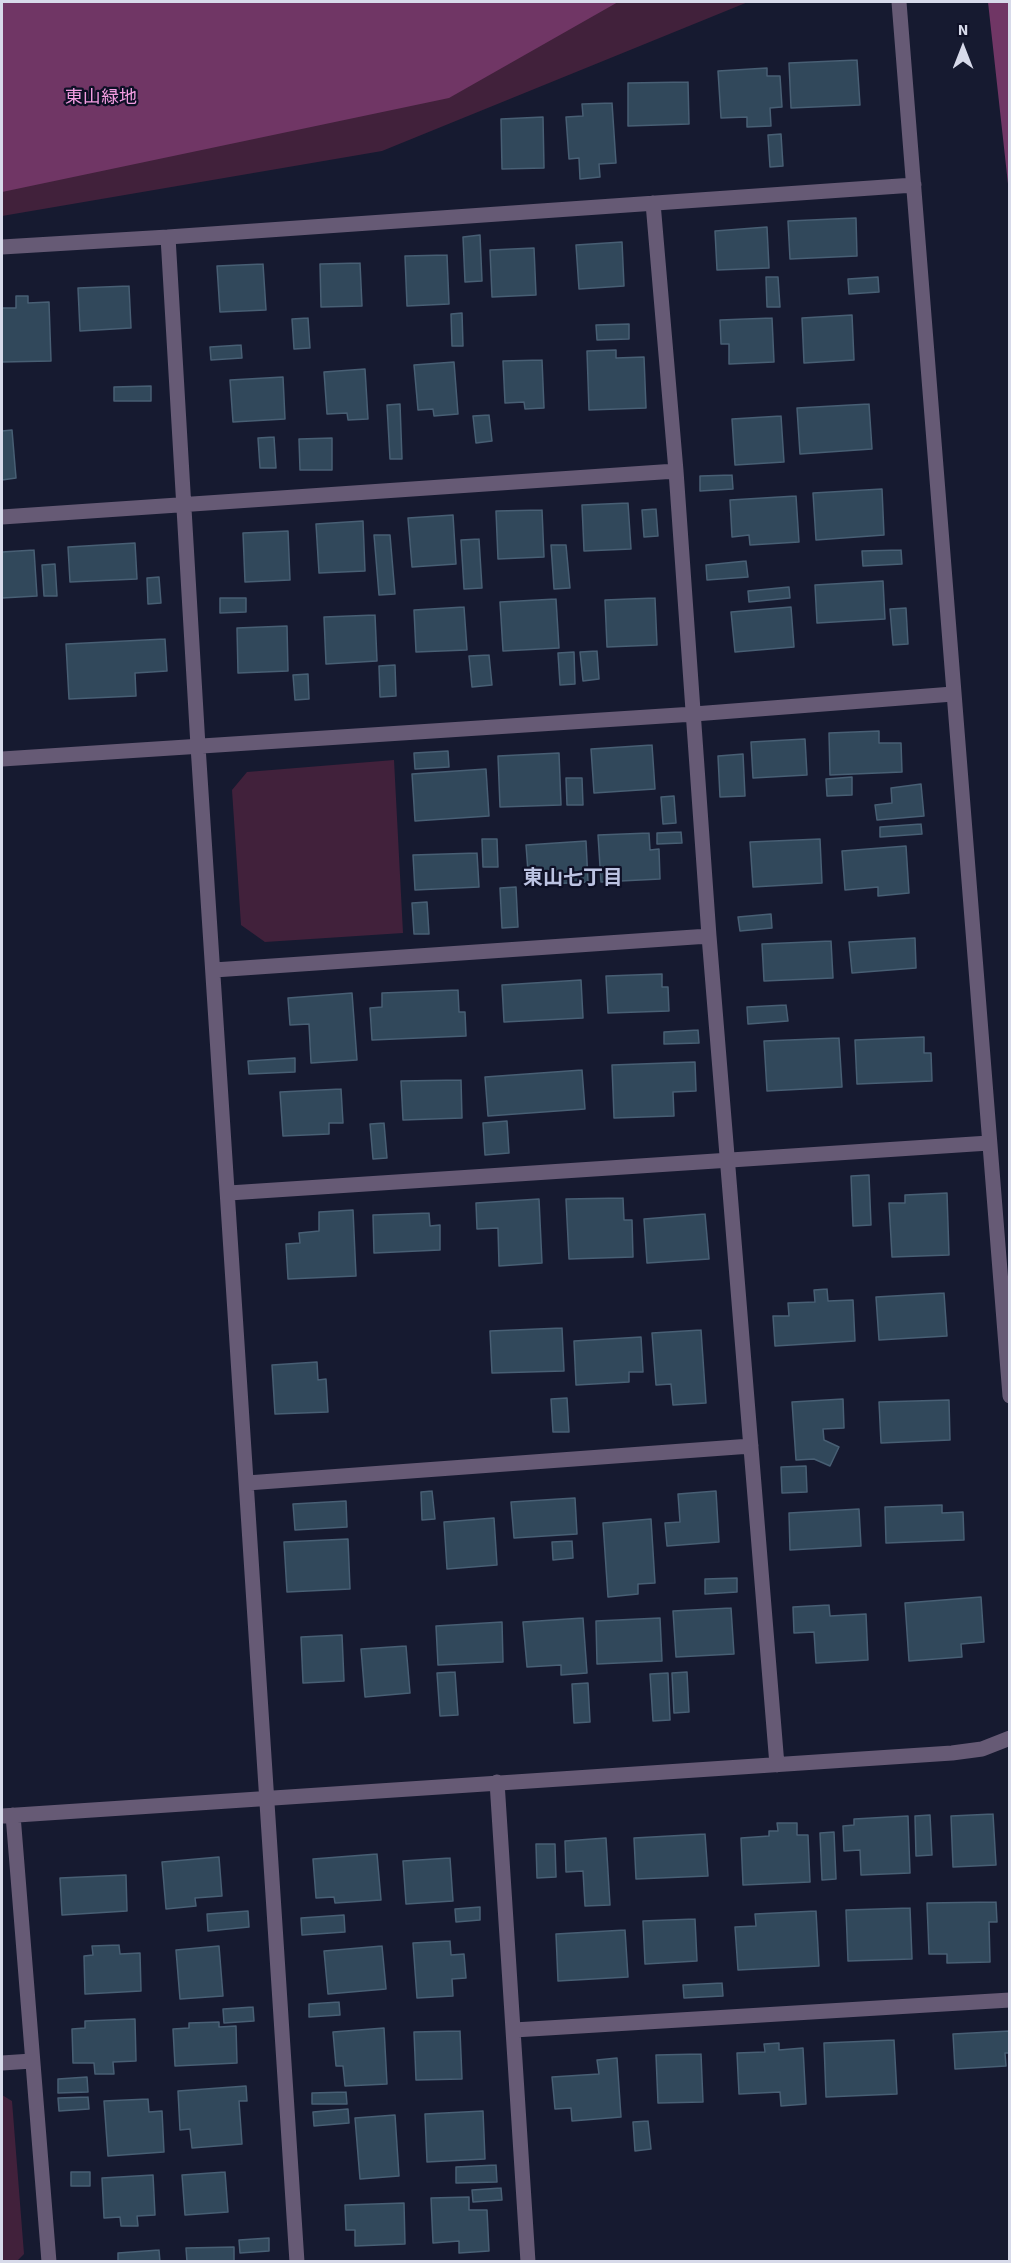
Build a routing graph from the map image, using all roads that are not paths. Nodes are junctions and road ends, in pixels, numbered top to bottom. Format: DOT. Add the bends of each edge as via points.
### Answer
graph roads {
  1 [pos="899,2"];
  2 [pos="914,185"];
  3 [pos="653,203"];
  4 [pos="168,237"];
  5 [pos="2,247"];
  6 [pos="676,471"];
  7 [pos="183,504"];
  8 [pos="2,517"];
  9 [pos="953,694"];
  10 [pos="694,714"];
  11 [pos="198,746"];
  12 [pos="2,759"];
  13 [pos="709,936"];
  14 [pos="214,970"];
  15 [pos="989,1143"];
  16 [pos="727,1159"];
  17 [pos="229,1193"];
  18 [pos="1010,1396"];
  19 [pos="751,1446"];
  20 [pos="247,1483"];
  21 [pos="1010,1738"];
  22 [pos="777,1765"];
  23 [pos="497,1782"];
  24 [pos="266,1797"];
  25 [pos="7,1816"];
  26 [pos="1010,2000"];
  27 [pos="514,2030"];
  28 [pos="32,2061"];
  29 [pos="2,2063"];
  30 [pos="49,2262"];
  31 [pos="297,2262"];
  32 [pos="528,2262"];
  1 -- 2 [label="street"];
  2 -- 3 [label="street"];
  2 -- 9 [label="street"];
  3 -- 4 [label="street"];
  3 -- 6 [label="street"];
  4 -- 5 [label="street"];
  4 -- 7 [label="street"];
  6 -- 7 [label="street"];
  6 -- 10 [label="street"];
  7 -- 8 [label="street"];
  7 -- 11 [label="street"];
  9 -- 10 [label="street"];
  9 -- 15 [label="street"];
  10 -- 11 [label="street"];
  10 -- 13 [label="street"];
  11 -- 12 [label="street"];
  11 -- 14 [label="street"];
  13 -- 14 [label="street"];
  13 -- 16 [label="street"];
  14 -- 17 [label="street"];
  15 -- 16 [label="street"];
  15 -- 18 [label="street"];
  16 -- 17 [label="street"];
  16 -- 19 [label="street"];
  17 -- 20 [label="street"];
  19 -- 20 [label="street"];
  19 -- 22 [label="street"];
  20 -- 24 [label="street"];
  21 -- 22 [label="street" via="968,1752"];
  22 -- 23 [label="street"];
  23 -- 24 [label="street"];
  23 -- 27 [label="street"];
  24 -- 25 [label="street"];
  24 -- 31 [label="street"];
  25 -- 28 [label="street"];
  26 -- 27 [label="street"];
  27 -- 32 [label="street"];
  28 -- 29 [label="street"];
  28 -- 30 [label="street"];
}
